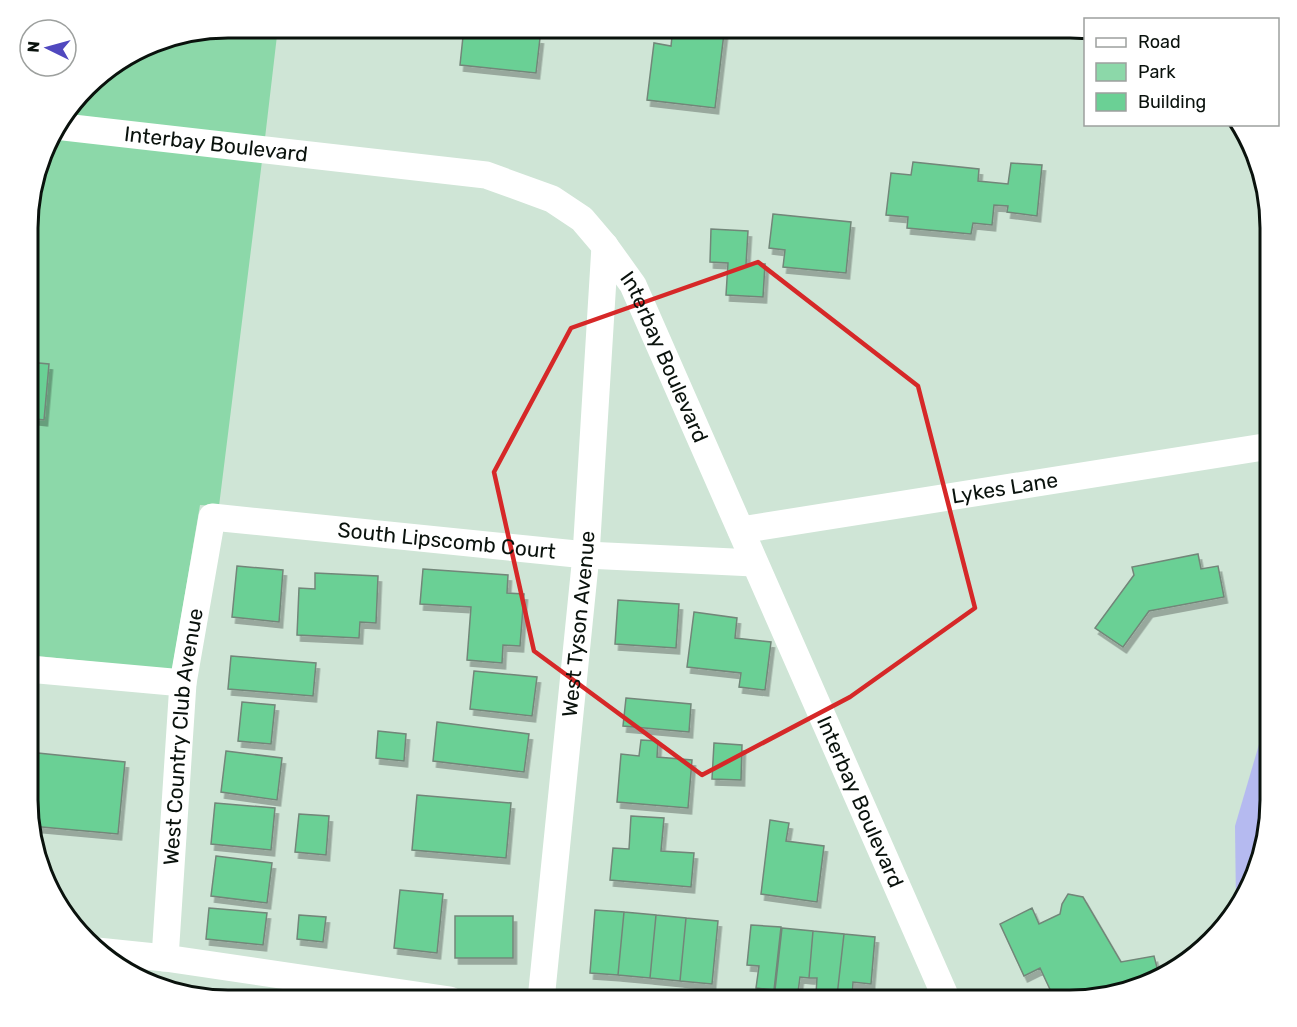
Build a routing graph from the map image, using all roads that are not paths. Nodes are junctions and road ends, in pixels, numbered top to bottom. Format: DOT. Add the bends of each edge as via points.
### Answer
graph roads {
  1 [pos="67,127"];
  2 [pos="605,246"];
  3 [pos="1260,449"];
  4 [pos="212,518"];
  5 [pos="741,530"];
  6 [pos="586,555"];
  7 [pos="754,563"];
  8 [pos="38,670"];
  9 [pos="183,683"];
  10 [pos="117,953"];
  11 [pos="165,958"];
  12 [pos="377,989"];
  13 [pos="542,989"];
  14 [pos="943,990"];
  1 -- 2 [label="street, Interbay Boulevard" via="486,175 552,198 582,219"];
  2 -- 5 [label="street, Interbay Boulevard" via="633,285"];
  2 -- 6 [label="street, West Tyson Avenue"];
  3 -- 5 [label="street, Lykes Lane"];
  4 -- 6 [label="street, South Lipscomb Court"];
  4 -- 9 [label="street, West Country Club Avenue"];
  5 -- 7 [label="street, Interbay Boulevard"];
  6 -- 7 [label="street, South Lipscomb Court"];
  6 -- 13 [label="street, West Tyson Avenue"];
  7 -- 14 [label="street, Interbay Boulevard"];
  8 -- 9 [label="street"];
  9 -- 11 [label="street, West Country Club Avenue"];
  10 -- 11 [label="street"];
  11 -- 12 [label="street"];
}
